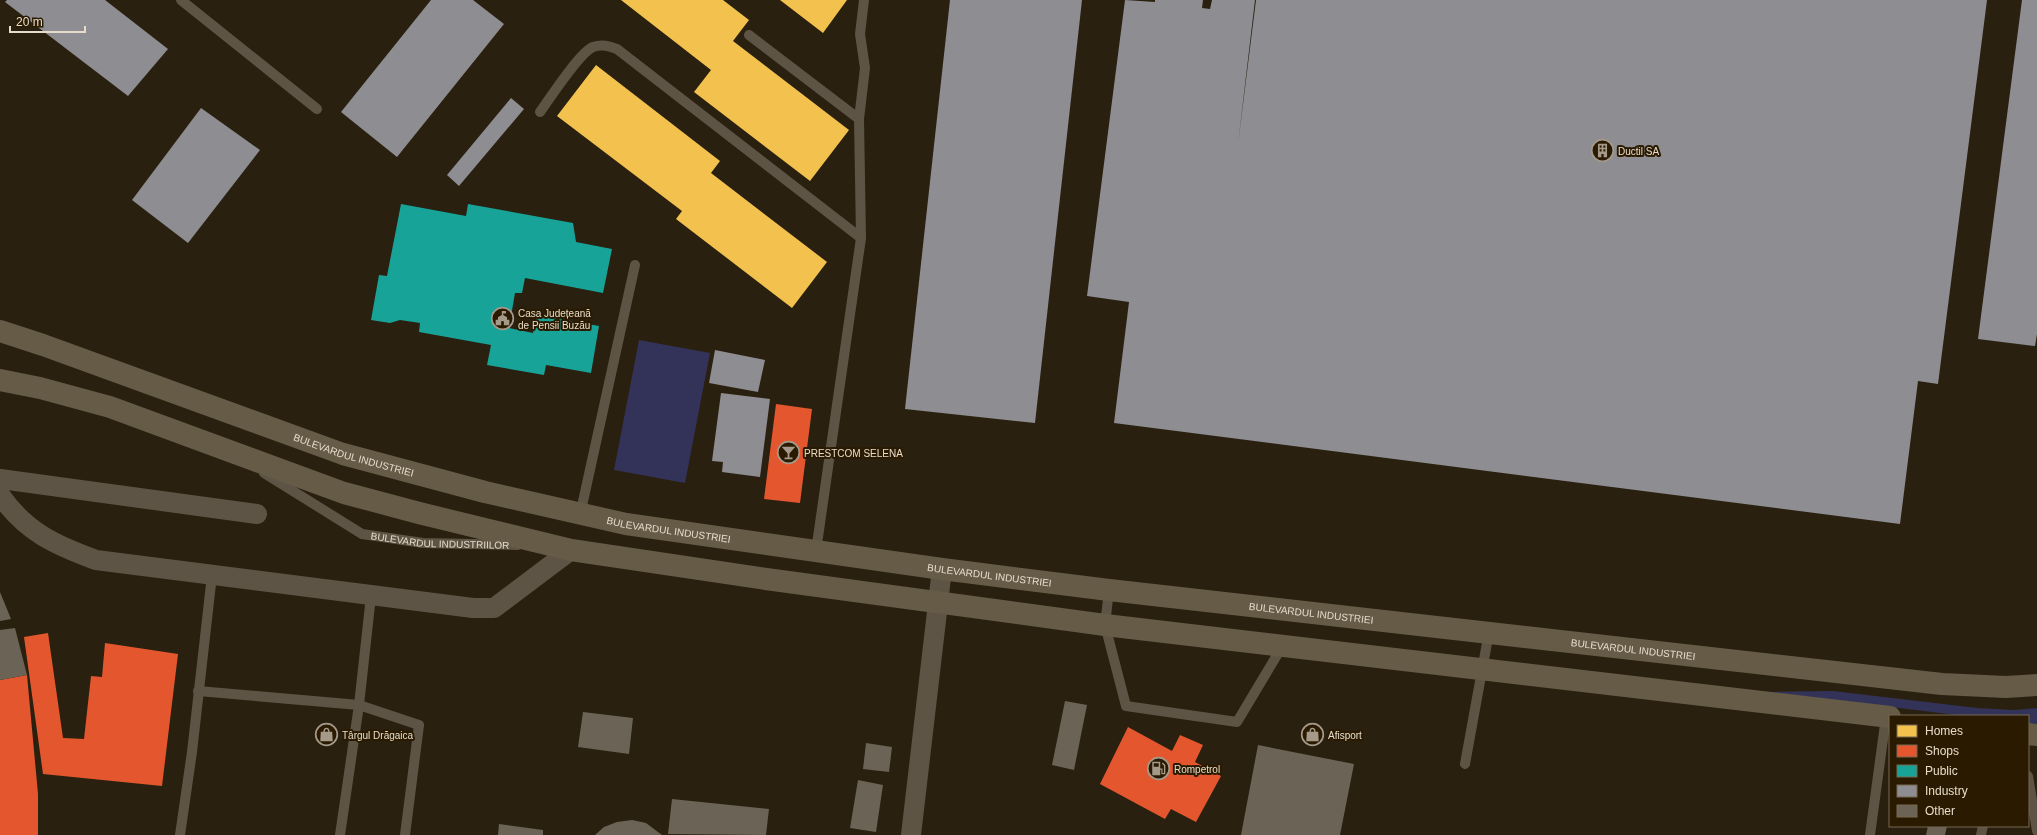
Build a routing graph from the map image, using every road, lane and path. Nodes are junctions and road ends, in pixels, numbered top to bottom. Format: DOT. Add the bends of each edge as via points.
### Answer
graph roads {
  1 [pos="181,0"];
  2 [pos="864,0"];
  3 [pos="748,35"];
  4 [pos="317,109"];
  5 [pos="540,112"];
  6 [pos="859,119"];
  7 [pos="861,238"];
  8 [pos="635,265"];
  9 [pos="0,331"];
  10 [pos="0,380"];
  11 [pos="228,451"];
  12 [pos="0,480"];
  13 [pos="0,495"];
  14 [pos="258,514"];
  15 [pos="580,515"];
  16 [pos="564,548"];
  17 [pos="816,551"];
  18 [pos="942,569"];
  19 [pos="212,575"];
  20 [pos="1109,590"];
  21 [pos="371,596"];
  22 [pos="939,603"];
  23 [pos="1105,625"];
  24 [pos="1489,632"];
  25 [pos="1283,645"];
  26 [pos="1483,668"];
  27 [pos="2037,685"];
  28 [pos="198,691"];
  29 [pos="359,704"];
  30 [pos="1888,717"];
  31 [pos="1465,764"];
  32 [pos="2029,782"];
  33 [pos="2037,831"];
  34 [pos="180,835"];
  35 [pos="340,835"];
  36 [pos="405,835"];
  37 [pos="911,835"];
  38 [pos="1870,835"];
  1 -- 4 [label="lane"];
  2 -- 6 [label="lane" via="860,34 865,68"];
  3 -- 6 [label="lane"];
  5 -- 7 [label="lane" via="582,56 592,48 606,45 617,49"];
  6 -- 7 [label="lane"];
  7 -- 17 [label="lane"];
  8 -- 15 [label="lane"];
  9 -- 15 [label="main road, BULEVARDUL INDUSTRIEI" via="343,454"];
  10 -- 11 [label="main road" via="110,407"];
  11 -- 16 [label="main road" via="344,493"];
  11 -- 16 [label="lane, BULEVARDUL INDUSTRIILOR" via="362,534 423,543"];
  12 -- 14 [label="street"];
  13 -- 19 [label="street" via="13,513 61,547 96,560"];
  15 -- 17 [label="main road, BULEVARDUL INDUSTRIEI"];
  16 -- 21 [label="street" via="494,608 473,608"];
  16 -- 22 [label="main road"];
  17 -- 18 [label="main road, BULEVARDUL INDUSTRIEI"];
  18 -- 20 [label="main road, BULEVARDUL INDUSTRIEI"];
  18 -- 22 [label="street"];
  19 -- 21 [label="street"];
  19 -- 28 [label="lane"];
  20 -- 23 [label="lane"];
  20 -- 24 [label="main road, BULEVARDUL INDUSTRIEI"];
  21 -- 29 [label="lane"];
  22 -- 23 [label="main road"];
  22 -- 37 [label="street"];
  23 -- 25 [label="main road"];
  23 -- 25 [label="lane" via="1126,706 1237,722"];
  24 -- 26 [label="lane"];
  24 -- 27 [label="main road, BULEVARDUL INDUSTRIEI" via="1942,684 2006,687"];
  25 -- 26 [label="main road"];
  26 -- 30 [label="main road"];
  26 -- 31 [label="lane"];
  28 -- 29 [label="lane"];
  28 -- 34 [label="lane"];
  29 -- 35 [label="lane"];
  29 -- 36 [label="lane" via="419,725"];
  30 -- 38 [label="lane"];
  32 -- 33 [label="lane"];
}
